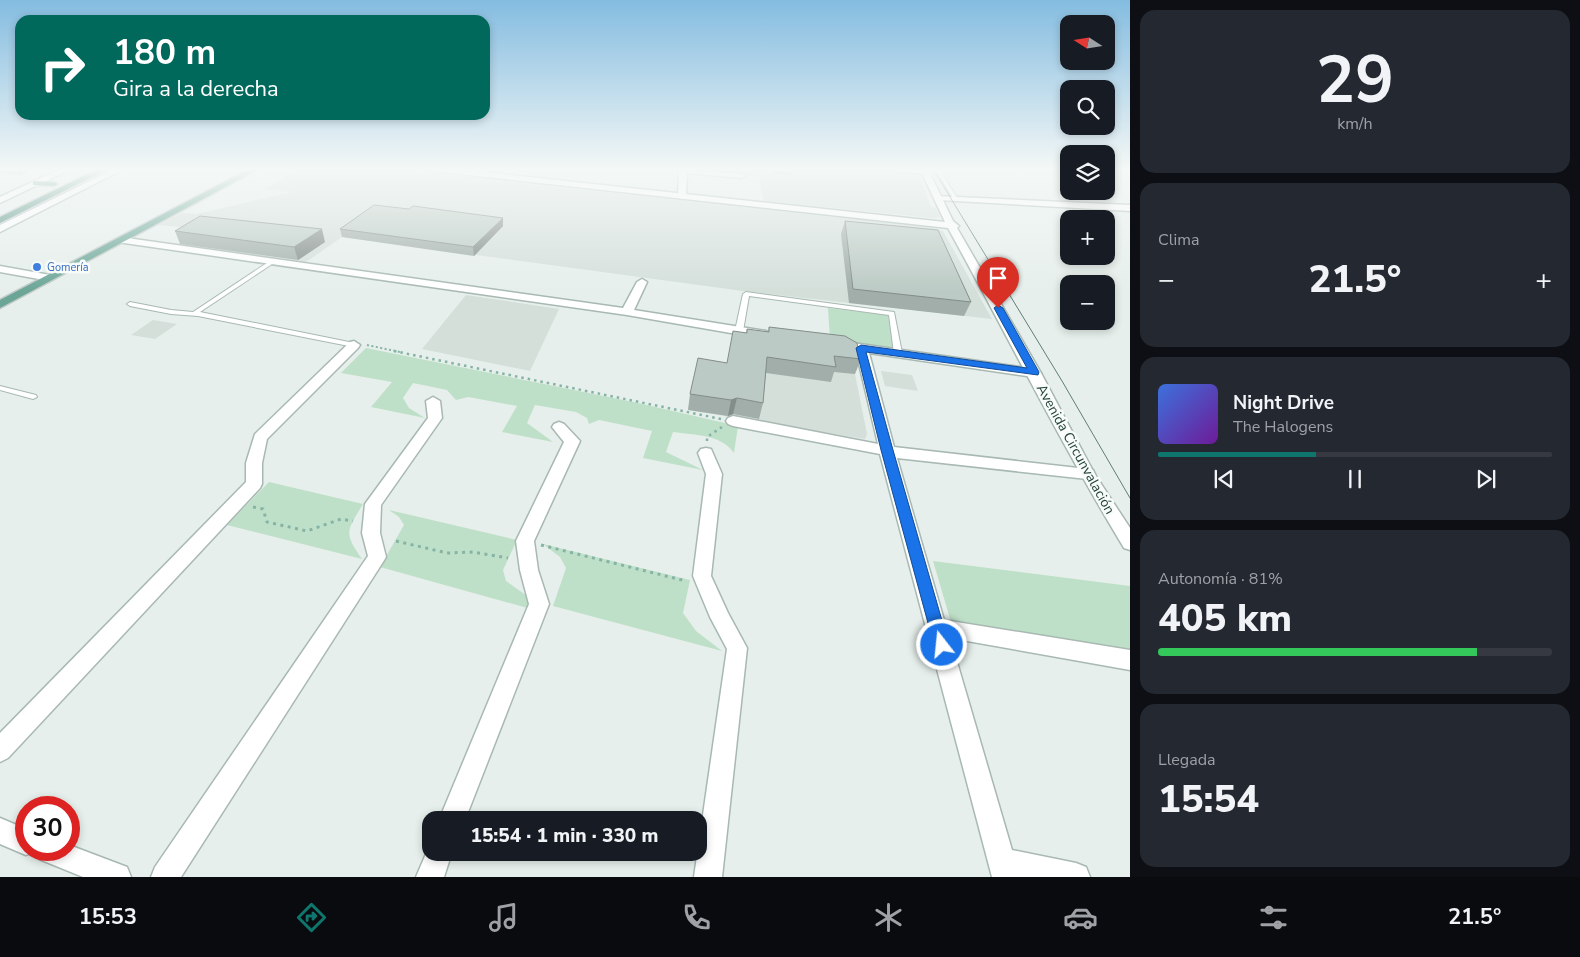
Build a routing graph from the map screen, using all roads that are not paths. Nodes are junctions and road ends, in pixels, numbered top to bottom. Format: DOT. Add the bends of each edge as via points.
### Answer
graph roads {
  1 [pos="20,210"];
  2 [pos="39,210"];
  3 [pos="177,210"];
  4 [pos="811,210"];
  5 [pos="944,210"];
  6 [pos="160,211"];
  7 [pos="173,212"];
  8 [pos="0,220"];
  9 [pos="951,224"];
  10 [pos="0,230"];
  11 [pos="120,240"];
  12 [pos="273,261"];
  13 [pos="0,269"];
  14 [pos="33,276"];
  15 [pos="50,278"];
  16 [pos="642,282"];
  17 [pos="0,294"];
  18 [pos="130,304"];
  19 [pos="0,305"];
  20 [pos="627,312"];
  21 [pos="195,314"];
  22 [pos="739,331"];
  23 [pos="777,336"];
  24 [pos="825,343"];
  25 [pos="354,345"];
  26 [pos="861,348"];
  27 [pos="898,353"];
  28 [pos="1034,372"];
  29 [pos="0,388"];
  30 [pos="33,397"];
  31 [pos="433,401"];
  32 [pos="733,421"];
  33 [pos="558,426"];
  34 [pos="887,450"];
  35 [pos="706,453"];
  36 [pos="1087,474"];
  37 [pos="1130,543"];
  38 [pos="936,627"];
  39 [pos="1130,660"];
  40 [pos="0,750"];
  41 [pos="456,811"];
  42 [pos="0,831"];
  43 [pos="15,837"];
  44 [pos="76,861"];
  45 [pos="436,861"];
  46 [pos="1004,869"];
  47 [pos="117,877"];
  48 [pos="165,877"];
  49 [pos="430,877"];
  50 [pos="708,877"];
  51 [pos="1076,877"];
  1 -- 8 [label="highway"];
  2 -- 10 [label="street"];
  3 -- 7 [label="main road"];
  4 -- 9 [label="street"];
  5 -- 9 [label="street, Avenida Circunvalación"];
  6 -- 7 [label="main road"];
  6 -- 14 [label="main road"];
  7 -- 11 [label="main road"];
  9 -- 28 [label="street, Avenida Circunvalación"];
  11 -- 12 [label="street"];
  11 -- 15 [label="main road"];
  12 -- 20 [label="street"];
  12 -- 21 [label="lane"];
  13 -- 14 [label="street"];
  14 -- 15 [label="street"];
  14 -- 17 [label="main road"];
  15 -- 19 [label="main road"];
  16 -- 20 [label="street"];
  18 -- 21 [label="lane"];
  20 -- 22 [label="street"];
  21 -- 25 [label="lane"];
  22 -- 23 [label="street"];
  22 -- 27 [label="lane" via="746,294 892,313"];
  24 -- 26 [label="street"];
  25 -- 40 [label="street" via="260,437 254,463 254,484"];
  26 -- 27 [label="street"];
  26 -- 34 [label="street"];
  27 -- 28 [label="street"];
  28 -- 36 [label="street, Avenida Circunvalación"];
  29 -- 30 [label="lane"];
  31 -- 48 [label="street" via="436,418 372,504 371,533 377,557"];
  32 -- 34 [label="street"];
  33 -- 41 [label="street" via="572,441 525,541 539,604"];
  34 -- 36 [label="street"];
  34 -- 38 [label="street"];
  35 -- 50 [label="street" via="714,474 702,576 737,648"];
  36 -- 37 [label="street, Avenida Circunvalación"];
  38 -- 39 [label="street"];
  38 -- 46 [label="street"];
  42 -- 43 [label="street"];
  44 -- 47 [label="street"];
  45 -- 49 [label="street"];
  46 -- 51 [label="street"];
}
